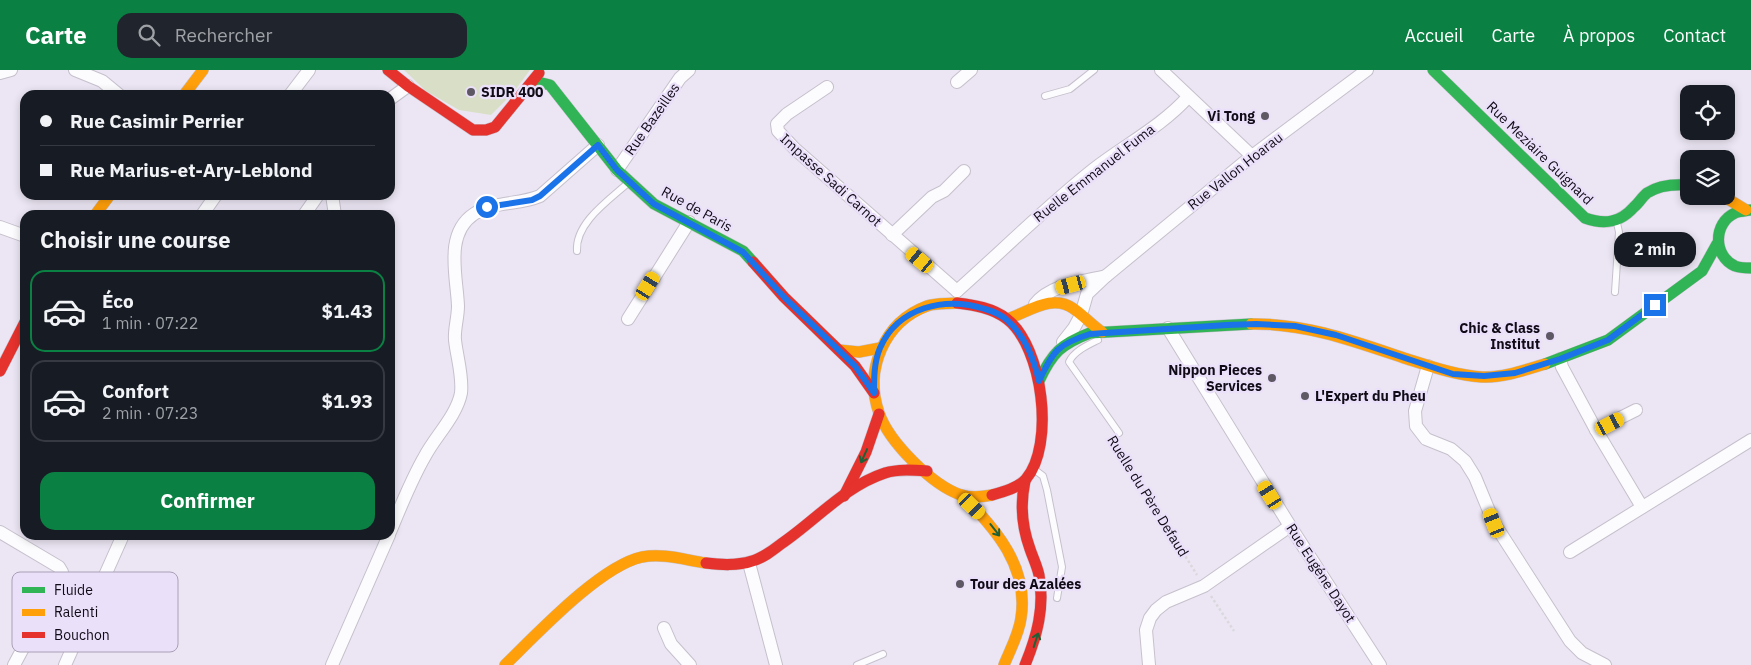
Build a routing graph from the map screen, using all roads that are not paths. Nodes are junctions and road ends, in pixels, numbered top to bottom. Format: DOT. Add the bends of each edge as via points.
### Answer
graph roads {
  1 [pos="11,70"];
  2 [pos="75,70"];
  3 [pos="202,70"];
  4 [pos="309,70"];
  5 [pos="388,70"];
  6 [pos="540,70"];
  7 [pos="971,70"];
  8 [pos="1094,70"];
  9 [pos="1160,70"];
  10 [pos="1367,70"];
  11 [pos="1433,70"];
  12 [pos="0,73"];
  13 [pos="681,74"];
  14 [pos="534,81"];
  15 [pos="957,82"];
  16 [pos="408,86"];
  17 [pos="827,87"];
  18 [pos="113,90"];
  19 [pos="188,90"];
  20 [pos="294,90"];
  21 [pos="395,95"];
  22 [pos="1045,96"];
  23 [pos="1188,97"];
  24 [pos="598,145"];
  25 [pos="1252,156"];
  26 [pos="617,170"];
  27 [pos="964,171"];
  28 [pos="629,182"];
  29 [pos="1680,185"];
  30 [pos="1735,203"];
  31 [pos="1721,205"];
  32 [pos="1748,210"];
  33 [pos="1724,220"];
  34 [pos="689,222"];
  35 [pos="1616,222"];
  36 [pos="0,227"];
  37 [pos="20,234"];
  38 [pos="892,235"];
  39 [pos="1718,244"];
  40 [pos="577,252"];
  41 [pos="1732,265"];
  42 [pos="1751,268"];
  43 [pos="1702,271"];
  44 [pos="1106,276"];
  45 [pos="1615,292"];
  46 [pos="957,297"];
  47 [pos="1033,307"];
  48 [pos="1081,315"];
  49 [pos="628,318"];
  50 [pos="1007,319"];
  51 [pos="1168,328"];
  52 [pos="20,332"];
  53 [pos="1102,332"];
  54 [pos="1061,346"];
  55 [pos="880,348"];
  56 [pos="839,350"];
  57 [pos="1560,359"];
  58 [pos="1428,366"];
  59 [pos="0,371"];
  60 [pos="1039,381"];
  61 [pos="874,393"];
  62 [pos="1636,410"];
  63 [pos="879,414"];
  64 [pos="1596,430"];
  65 [pos="1119,433"];
  66 [pos="1751,440"];
  67 [pos="1033,468"];
  68 [pos="927,471"];
  69 [pos="1025,481"];
  70 [pos="962,495"];
  71 [pos="844,496"];
  72 [pos="1642,507"];
  73 [pos="395,520"];
  74 [pos="1290,526"];
  75 [pos="0,532"];
  76 [pos="121,540"];
  77 [pos="386,540"];
  78 [pos="1570,552"];
  79 [pos="749,562"];
  80 [pos="62,572"];
  81 [pos="106,572"];
  82 [pos="1057,598"];
  83 [pos="664,628"];
  84 [pos="21,652"];
  85 [pos="71,652"];
  86 [pos="883,654"];
  87 [pos="14,665"];
  88 [pos="65,665"];
  89 [pos="332,665"];
  90 [pos="505,665"];
  91 [pos="690,665"];
  92 [pos="776,665"];
  93 [pos="857,665"];
  94 [pos="1004,665"];
  95 [pos="1025,665"];
  96 [pos="1149,665"];
  97 [pos="1380,665"];
  98 [pos="1606,665"];
  1 -- 12 [label="street"];
  2 -- 18 [label="street" via="102,81"];
  3 -- 19 [label="main road"];
  4 -- 20 [label="street"];
  5 -- 16 [label="main road"];
  6 -- 14 [label="main road"];
  7 -- 15 [label="street"];
  8 -- 22 [label="lane" via="1070,89"];
  9 -- 23 [label="street"];
  10 -- 25 [label="street, Rue Vallon Hoarau"];
  11 -- 35 [label="main road, Rue Meziaire Guignard" via="1584,218 1601,224"];
  13 -- 26 [label="street, Rue Bazeilles"];
  14 -- 16 [label="main road" via="495,127 486,130 473,130"];
  14 -- 24 [label="main road, Rue de Paris" via="550,80"];
  16 -- 21 [label="street"];
  17 -- 38 [label="street, Impasse Sadi Carnot" via="787,114 777,124 778,132"];
  23 -- 25 [label="street"];
  23 -- 46 [label="street, Ruelle Emmanuel Fuma" via="1067,191"];
  24 -- 26 [label="main road, Rue de Paris"];
  24 -- 73 [label="street" via="540,196 487,207 473,214 463,226 454,252 458,308 455,338 460,395 452,414 426,454"];
  25 -- 44 [label="street, Rue Vallon Hoarau"];
  26 -- 28 [label="main road, Rue de Paris"];
  27 -- 38 [label="street, Impasse Sadi Carnot"];
  28 -- 34 [label="main road, Rue de Paris" via="654,204"];
  28 -- 40 [label="lane" via="593,215 576,242"];
  29 -- 35 [label="main road" via="1667,185 1646,194"];
  30 -- 32 [label="main road"];
  31 -- 33 [label="main road"];
  32 -- 33 [label="main road" via="1738,211"];
  33 -- 39 [label="main road" via="1717,235"];
  34 -- 49 [label="street"];
  34 -- 56 [label="main road, Rue de Paris" via="743,252"];
  35 -- 45 [label="lane" via="1619,232"];
  36 -- 37 [label="street"];
  38 -- 46 [label="street, Impasse Sadi Carnot"];
  39 -- 41 [label="main road" via="1722,256"];
  39 -- 43 [label="main road"];
  41 -- 42 [label="main road"];
  41 -- 43 [label="main road"];
  43 -- 57 [label="main road" via="1608,340"];
  44 -- 47 [label="street, Rue Vallon Hoarau" via="1054,289 1041,296"];
  44 -- 48 [label="street, Rue Vallon Hoarau" via="1087,294"];
  46 -- 50 [label="main road"];
  46 -- 55 [label="main road" via="909,314 888,334"];
  47 -- 48 [label="main road" via="1054,302 1069,305"];
  47 -- 50 [label="main road"];
  48 -- 53 [label="main road"];
  48 -- 54 [label="street, Rue Vallon Hoarau"];
  50 -- 60 [label="main road" via="1028,347"];
  51 -- 53 [label="main road"];
  51 -- 58 [label="main road" via="1256,324 1295,326 1336,335"];
  51 -- 74 [label="street, Rue Eugéne Dayot"];
  52 -- 59 [label="main road"];
  53 -- 54 [label="main road" via="1076,338"];
  53 -- 65 [label="lane" via="1099,339 1084,347 1069,362"];
  54 -- 60 [label="main road"];
  55 -- 56 [label="main road" via="859,352"];
  55 -- 61 [label="main road"];
  56 -- 61 [label="main road, Rue de Paris"];
  57 -- 58 [label="main road" via="1515,373 1484,376 1453,374"];
  57 -- 64 [label="street"];
  58 -- 98 [label="street" via="1416,411 1416,426 1420,433 1451,449 1465,461 1494,523 1570,642 1582,653"];
  60 -- 67 [label="main road" via="1040,441"];
  61 -- 63 [label="main road"];
  62 -- 64 [label="street"];
  63 -- 68 [label="main road" via="893,437"];
  63 -- 71 [label="main road, one-way" via="866,452"];
  64 -- 72 [label="street"];
  66 -- 72 [label="street"];
  67 -- 69 [label="main road"];
  67 -- 82 [label="lane" via="1043,476 1062,567"];
  68 -- 70 [label="main road"];
  68 -- 71 [label="main road" via="886,473"];
  69 -- 70 [label="main road" via="991,495"];
  95 -- 69 [label="main road, one-way" via="1039,630 1041,598 1039,574 1023,523 1021,503"];
  70 -- 94 [label="main road, one-way" via="1000,536 1016,565 1023,602 1021,620"];
  71 -- 79 [label="main road" via="769,553"];
  72 -- 78 [label="street"];
  74 -- 96 [label="street" via="1204,586 1166,602 1156,610 1146,630"];
  74 -- 97 [label="street, Rue Eugéne Dayot"];
  75 -- 80 [label="street" via="60,567"];
  76 -- 81 [label="street"];
  77 -- 89 [label="street"];
  79 -- 90 [label="main road" via="720,564 661,556 629,562 581,595"];
  79 -- 92 [label="street"];
  83 -- 91 [label="street" via="671,644"];
  84 -- 87 [label="street"];
  85 -- 88 [label="street"];
  86 -- 93 [label="lane"];
}
